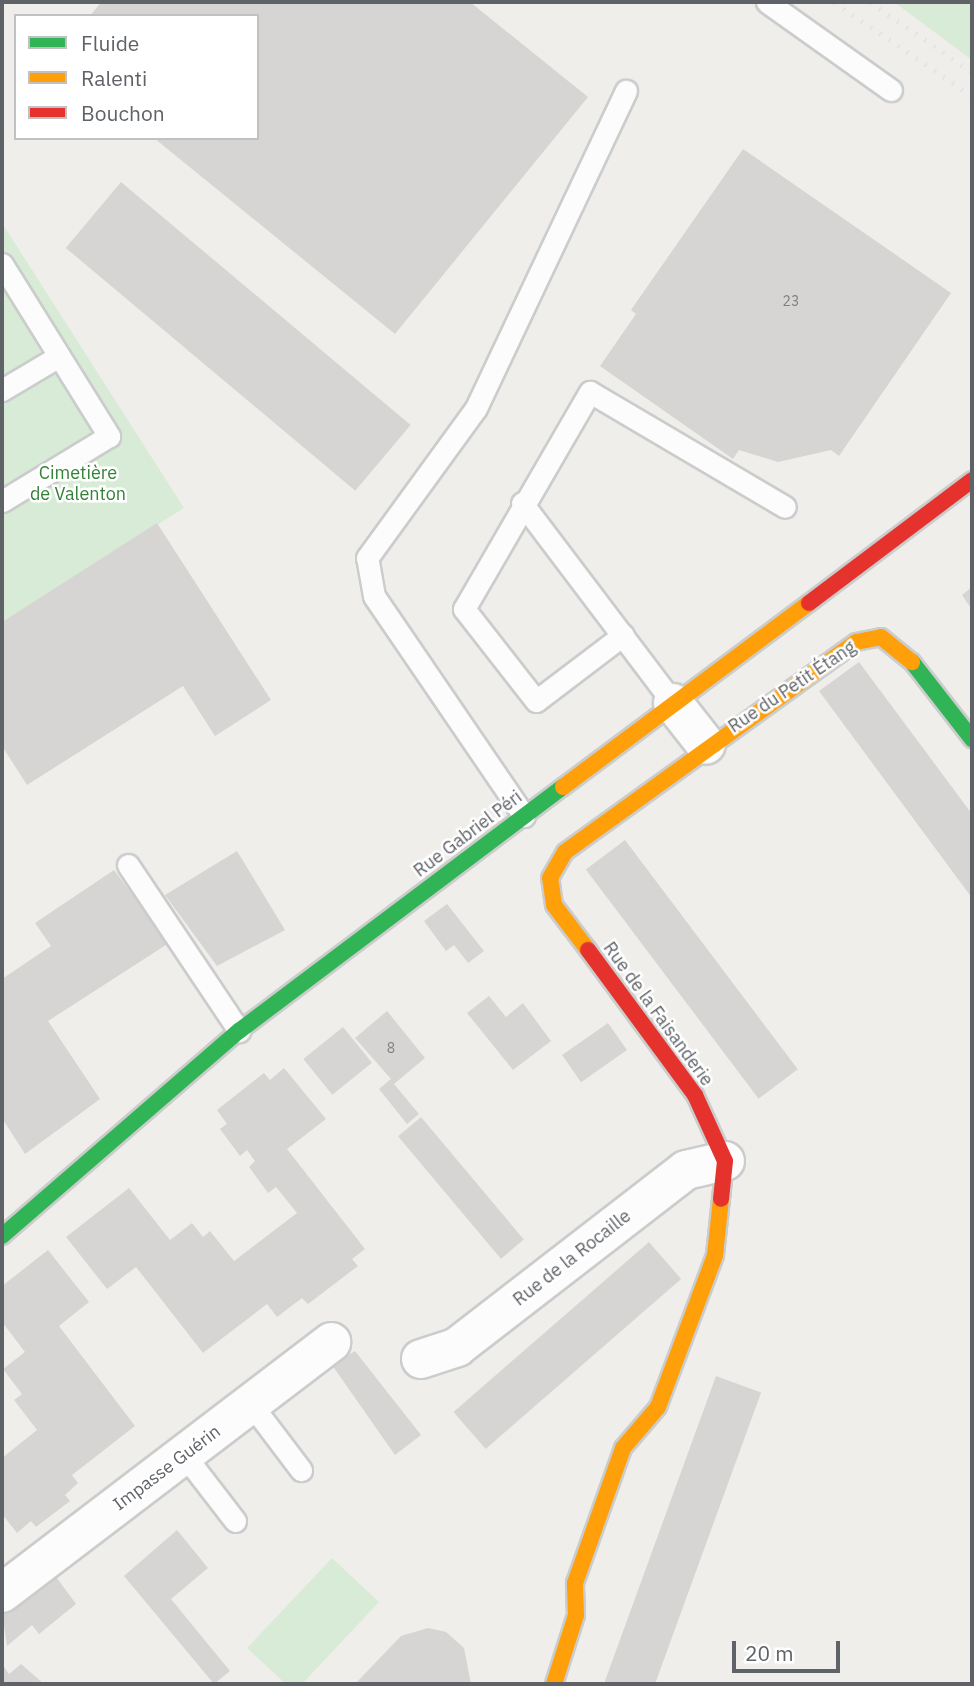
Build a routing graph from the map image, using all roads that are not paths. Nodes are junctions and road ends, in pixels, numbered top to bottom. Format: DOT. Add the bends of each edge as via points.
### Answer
graph roads {
  1 [pos="767,2"];
  2 [pos="891,90"];
  3 [pos="626,91"];
  4 [pos="2,264"];
  5 [pos="59,356"];
  6 [pos="2,390"];
  7 [pos="972,480"];
  8 [pos="2,501"];
  9 [pos="522,503"];
  10 [pos="785,507"];
  11 [pos="623,635"];
  12 [pos="673,703"];
  13 [pos="972,739"];
  14 [pos="706,745"];
  15 [pos="524,816"];
  16 [pos="128,865"];
  17 [pos="239,1031"];
  18 [pos="725,1160"];
  19 [pos="2,1236"];
  20 [pos="331,1342"];
  21 [pos="421,1359"];
  22 [pos="251,1404"];
  23 [pos="186,1456"];
  24 [pos="301,1470"];
  25 [pos="235,1521"];
  26 [pos="2,1593"];
  27 [pos="554,1684"];
  1 -- 2 [label="lane"];
  3 -- 15 [label="lane" via="477,408 368,558 374,596"];
  4 -- 5 [label="lane"];
  5 -- 6 [label="lane"];
  5 -- 8 [label="lane" via="109,436"];
  7 -- 12 [label="street, Rue Gabriel Péri"];
  9 -- 10 [label="lane" via="590,392"];
  9 -- 11 [label="lane"];
  9 -- 11 [label="lane" via="464,609 536,701"];
  11 -- 12 [label="lane"];
  12 -- 14 [label="street"];
  12 -- 15 [label="street, Rue Gabriel Péri"];
  13 -- 14 [label="street, Rue du Petit Étang" via="900,647 881,637 856,642"];
  14 -- 18 [label="street, Rue de la Faisanderie" via="565,852 550,878 554,905 695,1095"];
  15 -- 17 [label="street, Rue Gabriel Péri"];
  16 -- 17 [label="lane"];
  17 -- 19 [label="street, Rue Gabriel Péri"];
  18 -- 21 [label="street, Rue de la Rocaille" via="686,1170 457,1347"];
  18 -- 27 [label="street" via="715,1255 658,1407 623,1448 575,1583 576,1615"];
  20 -- 22 [label="street, Impasse Guérin"];
  22 -- 23 [label="street, Impasse Guérin"];
  22 -- 24 [label="lane"];
  23 -- 25 [label="lane"];
  23 -- 26 [label="street, Impasse Guérin"];
}
